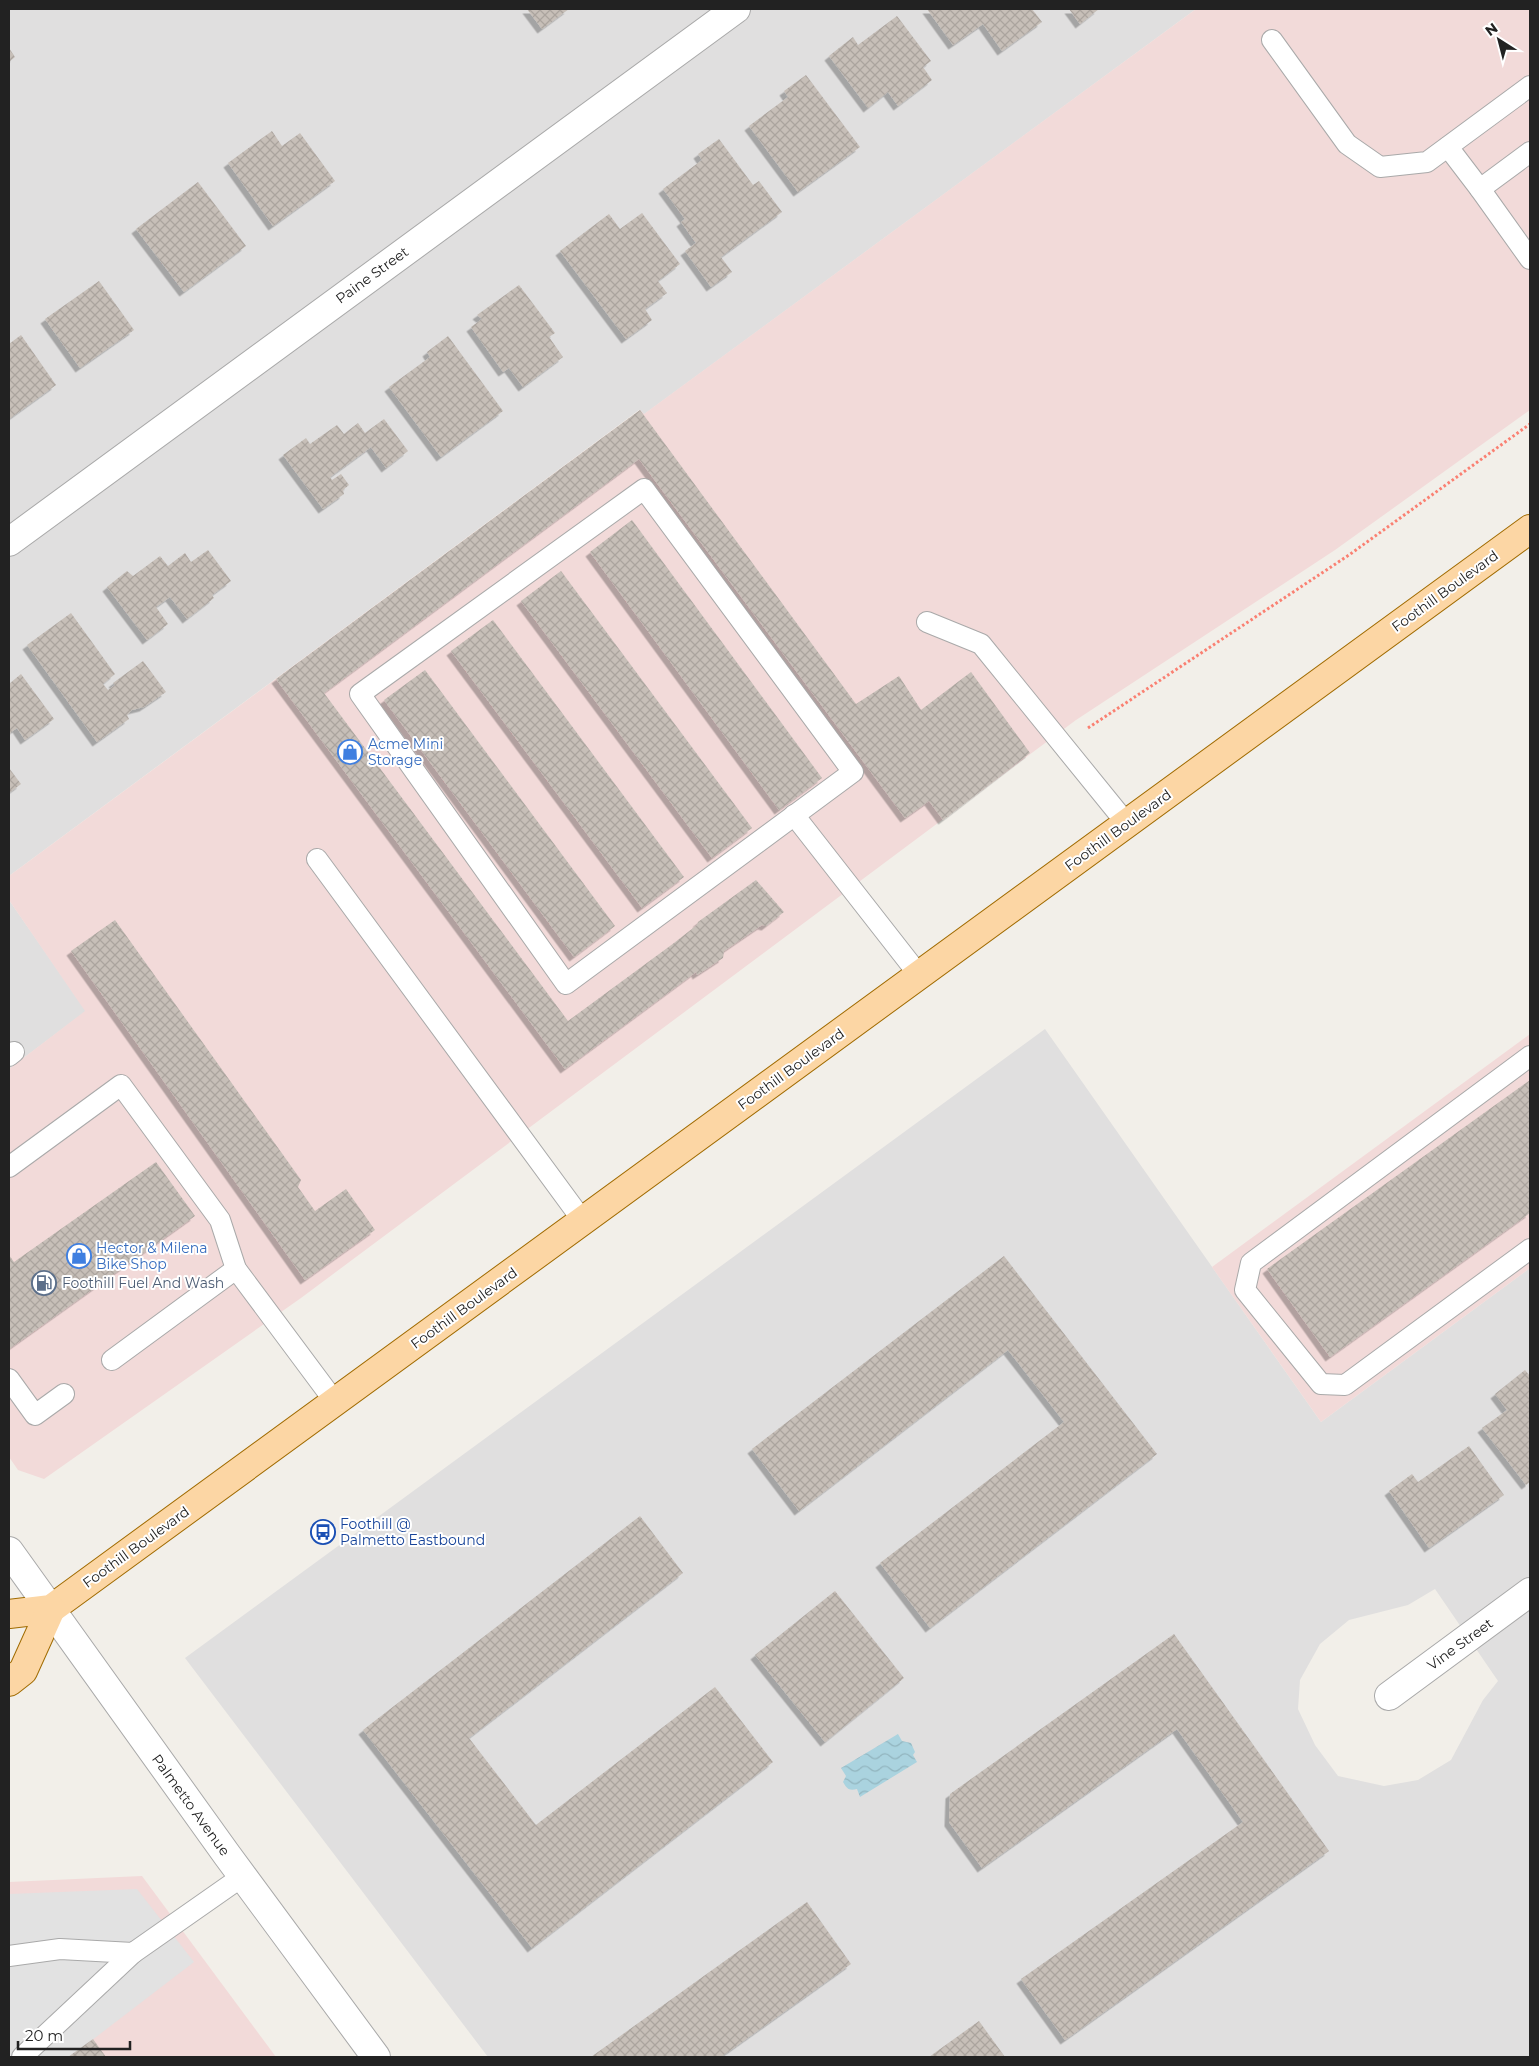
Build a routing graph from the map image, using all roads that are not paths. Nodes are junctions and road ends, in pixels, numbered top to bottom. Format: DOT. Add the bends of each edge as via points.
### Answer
graph roads {
  1 [pos="736,9"];
  2 [pos="1272,40"];
  3 [pos="1530,86"];
  4 [pos="1448,147"];
  5 [pos="1530,152"];
  6 [pos="1480,189"];
  7 [pos="1530,259"];
  8 [pos="1530,529"];
  9 [pos="9,542"];
  10 [pos="927,622"];
  11 [pos="794,815"];
  12 [pos="1127,824"];
  13 [pos="317,859"];
  14 [pos="919,975"];
  15 [pos="1530,1056"];
  16 [pos="9,1167"];
  17 [pos="583,1221"];
  18 [pos="1530,1249"];
  19 [pos="236,1269"];
  20 [pos="112,1360"];
  21 [pos="9,1379"];
  22 [pos="64,1394"];
  23 [pos="335,1402"];
  24 [pos="9,1551"];
  25 [pos="1530,1592"];
  26 [pos="51,1609"];
  27 [pos="9,1614"];
  28 [pos="9,1682"];
  29 [pos="1389,1696"];
  30 [pos="243,1876"];
  31 [pos="133,1953"];
  32 [pos="9,1956"];
  33 [pos="22,2057"];
  34 [pos="376,2057"];
  1 -- 9 [label="street, Paine Street"];
  2 -- 4 [label="lane" via="1347,144 1380,167 1428,162"];
  3 -- 4 [label="lane"];
  4 -- 6 [label="lane"];
  5 -- 6 [label="lane"];
  6 -- 7 [label="lane"];
  8 -- 12 [label="main road, Foothill Boulevard"];
  10 -- 12 [label="lane" via="981,644"];
  11 -- 11 [label="lane" via="566,984 360,694 644,489 853,772"];
  11 -- 14 [label="lane"];
  12 -- 14 [label="main road, Foothill Boulevard"];
  13 -- 17 [label="lane"];
  14 -- 17 [label="main road, Foothill Boulevard"];
  15 -- 18 [label="lane" via="1251,1263 1245,1290 1321,1384 1345,1385"];
  16 -- 19 [label="lane" via="121,1085 220,1220"];
  17 -- 23 [label="main road, Foothill Boulevard"];
  19 -- 20 [label="lane"];
  19 -- 23 [label="lane"];
  21 -- 22 [label="lane" via="35,1414"];
  23 -- 26 [label="main road, Foothill Boulevard"];
  24 -- 26 [label="street, Palmetto Avenue"];
  25 -- 29 [label="street, Vine Street"];
  26 -- 27 [label="main road, Foothill Boulevard"];
  26 -- 28 [label="main road, Foothill Boulevard" via="23,1672"];
  26 -- 30 [label="street, Palmetto Avenue"];
  30 -- 31 [label="lane"];
  30 -- 34 [label="street, Palmetto Avenue"];
  31 -- 32 [label="lane" via="60,1949"];
  31 -- 33 [label="lane"];
}
